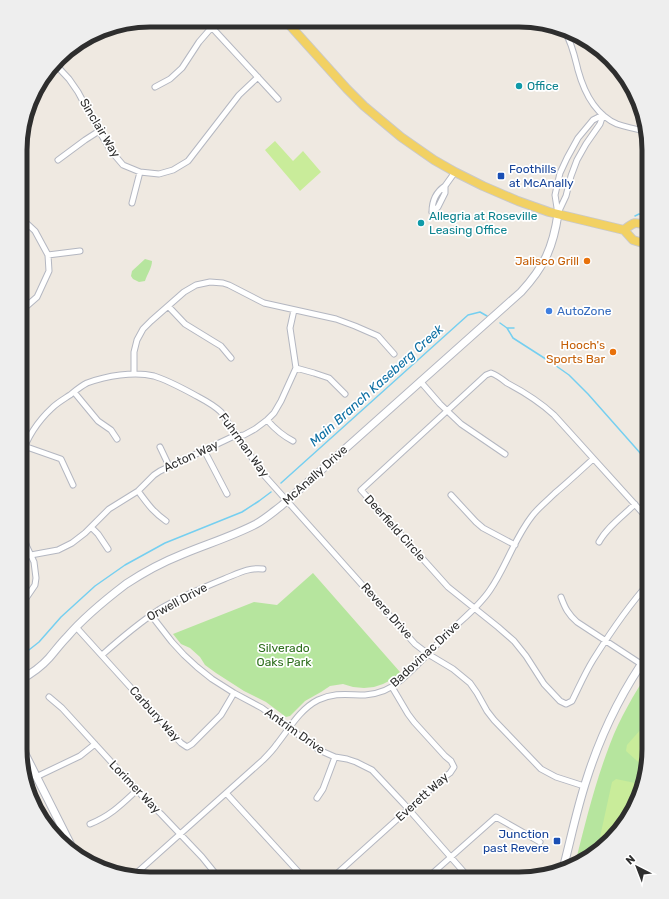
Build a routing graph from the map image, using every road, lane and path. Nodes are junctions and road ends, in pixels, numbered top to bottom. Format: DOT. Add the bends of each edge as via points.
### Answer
graph roads {
  1 [pos="211,27"];
  2 [pos="213,27"];
  3 [pos="291,27"];
  4 [pos="569,38"];
  5 [pos="59,68"];
  6 [pos="258,77"];
  7 [pos="155,87"];
  8 [pos="278,99"];
  9 [pos="603,115"];
  10 [pos="640,130"];
  11 [pos="99,131"];
  12 [pos="58,160"];
  13 [pos="140,172"];
  14 [pos="455,172"];
  15 [pos="132,203"];
  16 [pos="432,212"];
  17 [pos="558,214"];
  18 [pos="27,224"];
  19 [pos="642,224"];
  20 [pos="624,230"];
  21 [pos="642,243"];
  22 [pos="80,251"];
  23 [pos="48,255"];
  24 [pos="27,306"];
  25 [pos="168,306"];
  26 [pos="294,310"];
  27 [pos="394,354"];
  28 [pos="231,358"];
  29 [pos="296,368"];
  30 [pos="134,374"];
  31 [pos="420,381"];
  32 [pos="74,392"];
  33 [pos="346,394"];
  34 [pos="446,411"];
  35 [pos="267,420"];
  36 [pos="238,436"];
  37 [pos="117,439"];
  38 [pos="27,441"];
  39 [pos="293,441"];
  40 [pos="27,447"];
  41 [pos="160,447"];
  42 [pos="204,450"];
  43 [pos="506,454"];
  44 [pos="593,459"];
  45 [pos="169,466"];
  46 [pos="72,484"];
  47 [pos="138,491"];
  48 [pos="227,494"];
  49 [pos="451,495"];
  50 [pos="287,500"];
  51 [pos="635,504"];
  52 [pos="642,512"];
  53 [pos="166,521"];
  54 [pos="90,527"];
  55 [pos="599,542"];
  56 [pos="515,545"];
  57 [pos="27,547"];
  58 [pos="108,549"];
  59 [pos="31,554"];
  60 [pos="27,555"];
  61 [pos="263,569"];
  62 [pos="642,592"];
  63 [pos="27,597"];
  64 [pos="561,597"];
  65 [pos="475,608"];
  66 [pos="151,615"];
  67 [pos="76,627"];
  68 [pos="606,641"];
  69 [pos="428,654"];
  70 [pos="102,655"];
  71 [pos="641,664"];
  72 [pos="27,676"];
  73 [pos="392,687"];
  74 [pos="234,693"];
  75 [pos="49,697"];
  76 [pos="290,728"];
  77 [pos="95,744"];
  78 [pos="335,757"];
  79 [pos="28,760"];
  80 [pos="36,777"];
  81 [pos="584,786"];
  82 [pos="136,790"];
  83 [pos="226,793"];
  84 [pos="317,798"];
  85 [pos="409,809"];
  86 [pos="90,824"];
  87 [pos="180,834"];
  88 [pos="69,841"];
  89 [pos="540,842"];
  90 [pos="451,856"];
  91 [pos="563,864"];
  92 [pos="139,871"];
  93 [pos="213,872"];
  94 [pos="298,872"];
  95 [pos="339,872"];
  96 [pos="434,872"];
  97 [pos="464,872"];
  1 -- 7 [label="street" via="182,68 170,79"];
  2 -- 6 [label="street"];
  3 -- 14 [label="main road" via="364,106 401,137"];
  4 -- 9 [label="street" via="584,88"];
  5 -- 11 [label="street, Sinclair Way" via="78,92"];
  6 -- 8 [label="street"];
  6 -- 13 [label="street, Sinclair Way" via="239,95 188,161 160,174"];
  9 -- 10 [label="street" via="616,123"];
  9 -- 17 [label="street, McAnally Drive" via="577,160"];
  9 -- 17 [label="street, McAnally Drive" via="592,120 578,138 560,173 555,195"];
  11 -- 12 [label="street"];
  11 -- 13 [label="street, Sinclair Way" via="123,165"];
  13 -- 15 [label="street"];
  14 -- 16 [label="street" via="445,186 445,193 438,207"];
  14 -- 17 [label="main road" via="518,201"];
  17 -- 20 [label="main road"];
  17 -- 31 [label="street, McAnally Drive" via="548,254 533,279"];
  18 -- 23 [label="street" via="35,231"];
  19 -- 20 [label="main road" via="634,223"];
  20 -- 21 [label="main road" via="633,240"];
  22 -- 23 [label="street"];
  23 -- 24 [label="street" via="49,271 37,297"];
  25 -- 26 [label="street" via="190,288 202,283 216,282 234,287 264,303"];
  25 -- 28 [label="street" via="185,324 221,346"];
  25 -- 30 [label="street" via="151,320 140,334 135,346"];
  26 -- 27 [label="street" via="336,319 378,336"];
  26 -- 29 [label="street" via="290,328"];
  29 -- 33 [label="street" via="329,378"];
  29 -- 35 [label="street, Acton Way" via="274,413"];
  30 -- 32 [label="street, Fuhrman Way" via="106,377 86,384"];
  30 -- 36 [label="street, Fuhrman Way" via="166,380 213,406 226,418"];
  31 -- 34 [label="street"];
  31 -- 50 [label="street, McAnally Drive"];
  32 -- 37 [label="street"];
  32 -- 38 [label="street, Fuhrman Way" via="53,407 34,428"];
  34 -- 43 [label="street"];
  34 -- 44 [label="street, Deerfield Circle" via="491,373 544,405"];
  34 -- 65 [label="street, Deerfield Circle" via="361,490 448,587"];
  35 -- 36 [label="street, Acton Way" via="255,429"];
  35 -- 39 [label="street"];
  36 -- 42 [label="street, Acton Way"];
  36 -- 50 [label="street, Fuhrman Way" via="263,474"];
  40 -- 46 [label="street" via="61,460"];
  41 -- 45 [label="street"];
  42 -- 45 [label="street, Acton Way"];
  42 -- 48 [label="street"];
  44 -- 51 [label="street, Deerfield Circle"];
  44 -- 56 [label="street, Badovinac Drive" via="540,507 531,517"];
  45 -- 47 [label="street, Acton Way" via="154,474"];
  47 -- 53 [label="street" via="149,506"];
  47 -- 54 [label="street, Acton Way" via="109,508"];
  49 -- 56 [label="street" via="483,528"];
  50 -- 67 [label="street, McAnally Drive" via="257,523 149,570 103,602"];
  50 -- 69 [label="street, Revere Drive" via="415,644"];
  51 -- 52 [label="street, Deerfield Circle"];
  51 -- 55 [label="street" via="607,530"];
  54 -- 58 [label="street"];
  54 -- 59 [label="street, Acton Way" via="65,547"];
  56 -- 65 [label="street, Badovinac Drive" via="497,581"];
  57 -- 59 [label="street"];
  59 -- 60 [label="street, Acton Way"];
  59 -- 63 [label="street" via="36,578 35,585"];
  61 -- 66 [label="street, Orwell Drive" via="247,569 202,588"];
  62 -- 68 [label="street, Deerfield Circle"];
  64 -- 68 [label="street" via="564,607 577,622"];
  65 -- 68 [label="street, Deerfield Circle" via="514,641 544,684 566,704 572,701 587,670"];
  65 -- 69 [label="street, Badovinac Drive"];
  66 -- 70 [label="street, Orwell Drive"];
  66 -- 74 [label="street, Antrim Drive" via="184,655 212,679"];
  67 -- 70 [label="street, Carbury Way"];
  67 -- 72 [label="street, McAnally Drive" via="41,665"];
  68 -- 71 [label="street"];
  69 -- 73 [label="street, Badovinac Drive"];
  69 -- 81 [label="street, Revere Drive" via="470,683 494,720 540,769"];
  70 -- 74 [label="street, Carbury Way" via="180,743 187,747 221,715"];
  71 -- 81 [label="street" via="613,713"];
  73 -- 76 [label="street, Badovinac Drive" via="367,694 325,697 309,706"];
  73 -- 85 [label="street, Everett Way" via="414,722 454,767"];
  74 -- 76 [label="street, Antrim Drive" via="262,708"];
  75 -- 77 [label="street, Lorimer Way"];
  76 -- 78 [label="street, Antrim Drive" via="319,750"];
  76 -- 83 [label="street, Badovinac Drive" via="271,752"];
  77 -- 80 [label="street" via="80,756"];
  77 -- 82 [label="street, Lorimer Way"];
  78 -- 84 [label="street"];
  78 -- 85 [label="street, Antrim Drive" via="356,762 372,770"];
  79 -- 80 [label="street"];
  80 -- 88 [label="street"];
  81 -- 91 [label="street"];
  82 -- 86 [label="street" via="107,816"];
  82 -- 87 [label="street, Lorimer Way"];
  83 -- 87 [label="street, Badovinac Drive"];
  83 -- 94 [label="street"];
  85 -- 90 [label="street, Antrim Drive"];
  85 -- 95 [label="street, Everett Way"];
  87 -- 92 [label="street, Badovinac Drive"];
  87 -- 93 [label="street, Lorimer Way"];
  89 -- 90 [label="street" via="496,817"];
  90 -- 96 [label="street"];
  90 -- 97 [label="street, Antrim Drive"];
}
